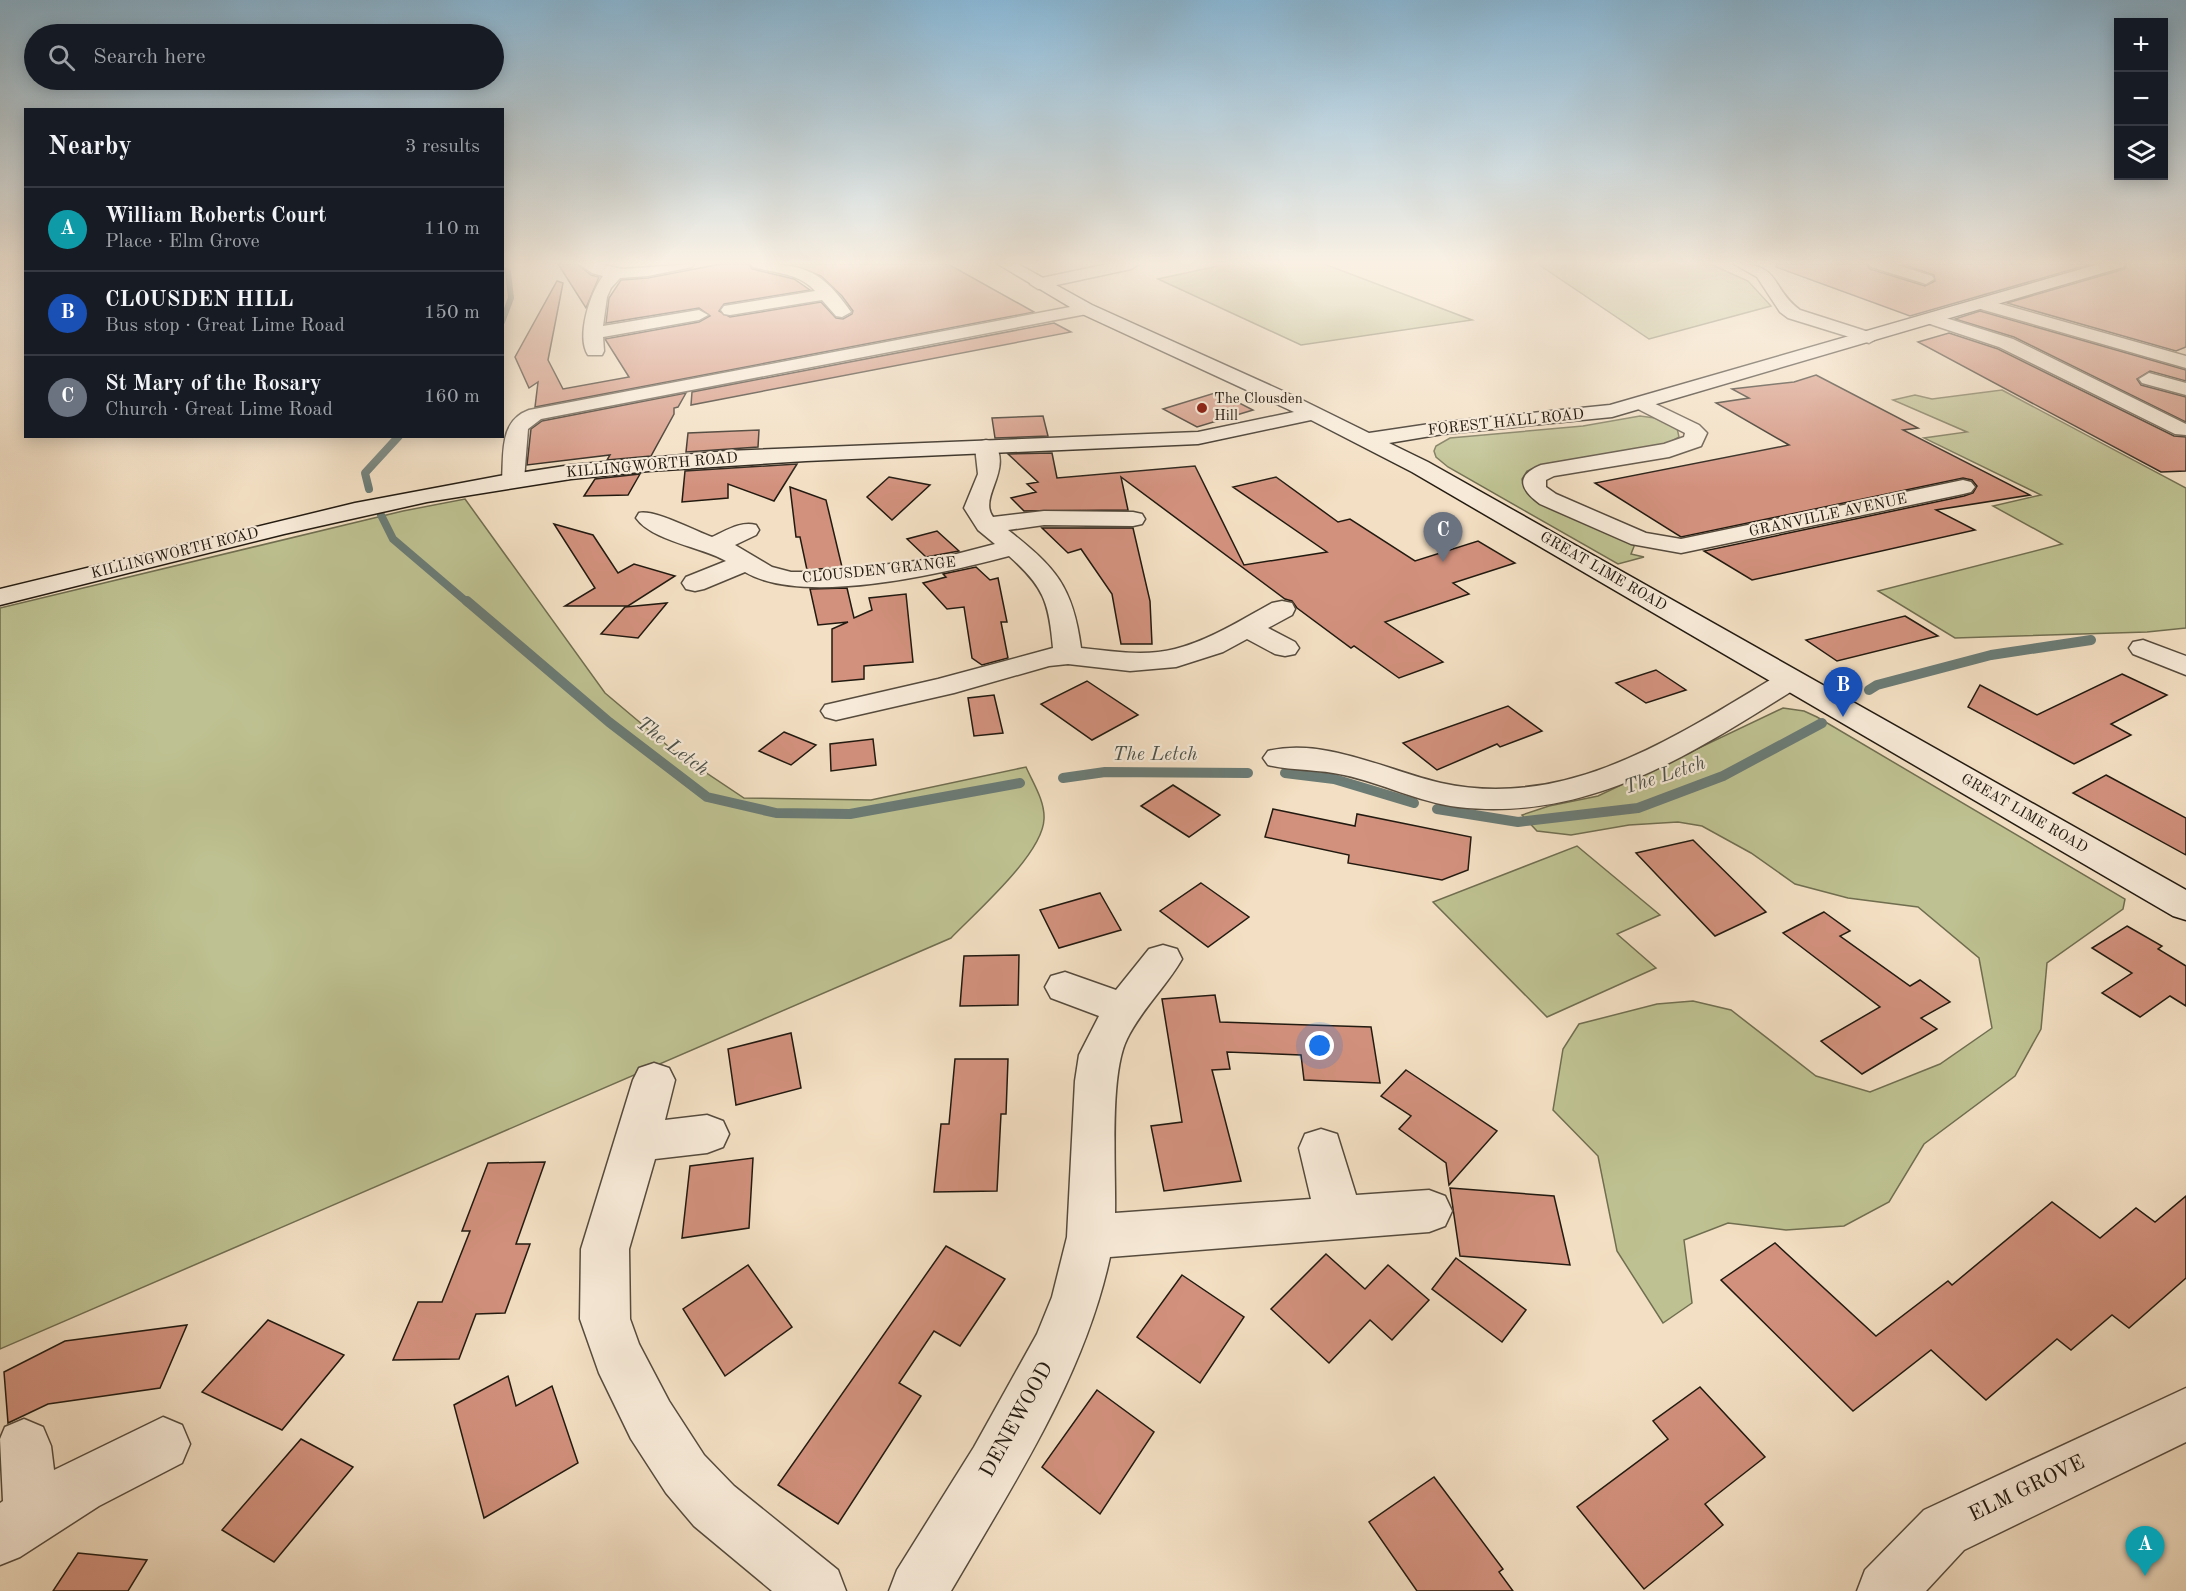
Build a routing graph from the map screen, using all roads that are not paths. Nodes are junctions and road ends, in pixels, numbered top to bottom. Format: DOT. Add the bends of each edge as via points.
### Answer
graph roads {
  1 [pos="594,338"];
  2 [pos="933,338"];
  3 [pos="1151,338"];
  4 [pos="1869,338"];
  5 [pos="1992,338"];
  6 [pos="2103,338"];
  7 [pos="595,351"];
  8 [pos="2186,362"];
  9 [pos="2149,379"];
  10 [pos="2186,389"];
  11 [pos="1272,393"];
  12 [pos="1643,404"];
  13 [pos="2175,408"];
  14 [pos="2143,410"];
  15 [pos="1314,413"];
  16 [pos="1261,426"];
  17 [pos="1430,430"];
  18 [pos="2182,430"];
  19 [pos="1367,440"];
  20 [pos="986,447"];
  21 [pos="1420,467"];
  22 [pos="513,480"];
  23 [pos="1963,487"];
  24 [pos="648,518"];
  25 [pos="1140,518"];
  26 [pos="987,525"];
  27 [pos="747,530"];
  28 [pos="714,546"];
  29 [pos="1014,547"];
  30 [pos="747,562"];
  31 [pos="695,583"];
  32 [pos="0,597"];
  33 [pos="1282,609"];
  34 [pos="1248,628"];
  35 [pos="1285,648"];
  36 [pos="2143,648"];
  37 [pos="1068,655"];
  38 [pos="2185,664"];
  39 [pos="1790,680"];
  40 [pos="836,711"];
  41 [pos="1279,758"];
  42 [pos="2186,907"];
  43 [pos="1163,959"];
  44 [pos="1065,987"];
  45 [pos="1124,1009"];
  46 [pos="654,1080"];
  47 [pos="707,1134"];
  48 [pos="638,1142"];
  49 [pos="1321,1148"];
  50 [pos="1429,1211"];
  51 [pos="1339,1218"];
  52 [pos="1091,1237"];
  53 [pos="2186,1414"];
  54 [pos="163,1443"];
  55 [pos="24,1446"];
  56 [pos="16,1526"];
  57 [pos="817,1591"];
  58 [pos="918,1591"];
  59 [pos="1886,1591"];
  1 -- 7 [label="street"];
  2 -- 22 [label="street" via="536,414 525,418 517,428"];
  3 -- 11 [label="street, GREAT LIME ROAD"];
  4 -- 12 [label="street, FOREST HALL ROAD"];
  5 -- 14 [label="street"];
  6 -- 8 [label="street"];
  9 -- 10 [label="street"];
  11 -- 15 [label="street, GREAT LIME ROAD"];
  11 -- 16 [label="street" via="1275,409"];
  12 -- 17 [label="street, FOREST HALL ROAD" via="1591,415"];
  12 -- 23 [label="street, GRANVILLE AVENUE" via="1692,429 1696,433 1693,441 1669,450 1549,470 1536,476 1534,485 1548,499 1647,548 1694,546"];
  13 -- 14 [label="street"];
  14 -- 18 [label="street"];
  15 -- 16 [label="street, KILLINGWORTH ROAD"];
  15 -- 19 [label="street, GREAT LIME ROAD"];
  16 -- 20 [label="street, KILLINGWORTH ROAD" via="1198,438"];
  17 -- 19 [label="street, FOREST HALL ROAD"];
  17 -- 21 [label="street" via="1416,453"];
  19 -- 21 [label="street, GREAT LIME ROAD"];
  20 -- 22 [label="street, KILLINGWORTH ROAD" via="674,462"];
  20 -- 26 [label="street" via="989,474 976,508"];
  21 -- 39 [label="street, GREAT LIME ROAD"];
  22 -- 32 [label="street, KILLINGWORTH ROAD" via="338,515"];
  24 -- 28 [label="street, CLOUSDEN GRANGE"];
  25 -- 26 [label="street" via="1044,518"];
  26 -- 29 [label="street"];
  27 -- 28 [label="street"];
  28 -- 30 [label="street, CLOUSDEN GRANGE"];
  29 -- 30 [label="street, CLOUSDEN GRANGE" via="942,566 822,580 777,578"];
  29 -- 37 [label="street" via="1042,572 1059,595"];
  30 -- 31 [label="street"];
  33 -- 34 [label="street"];
  34 -- 35 [label="street"];
  34 -- 37 [label="street" via="1213,646 1176,658 1130,662"];
  36 -- 38 [label="street"];
  37 -- 40 [label="street"];
  39 -- 41 [label="street" via="1657,757 1589,787 1544,798 1485,800 1453,795 1350,752"];
  39 -- 42 [label="street, GREAT LIME ROAD"];
  43 -- 45 [label="street, DENEWOOD"];
  44 -- 45 [label="street"];
  45 -- 52 [label="street, DENEWOOD" via="1100,1054 1095,1081"];
  46 -- 48 [label="street"];
  47 -- 48 [label="street"];
  48 -- 57 [label="street" via="605,1250 605,1319 617,1355 650,1420 685,1474 714,1506"];
  49 -- 51 [label="street"];
  50 -- 51 [label="street"];
  51 -- 52 [label="street"];
  52 -- 58 [label="street, DENEWOOD" via="1077,1297 1055,1352"];
  53 -- 59 [label="street, ELM GROVE" via="1944,1530"];
  54 -- 56 [label="street" via="85,1482"];
  55 -- 56 [label="street"];
}
